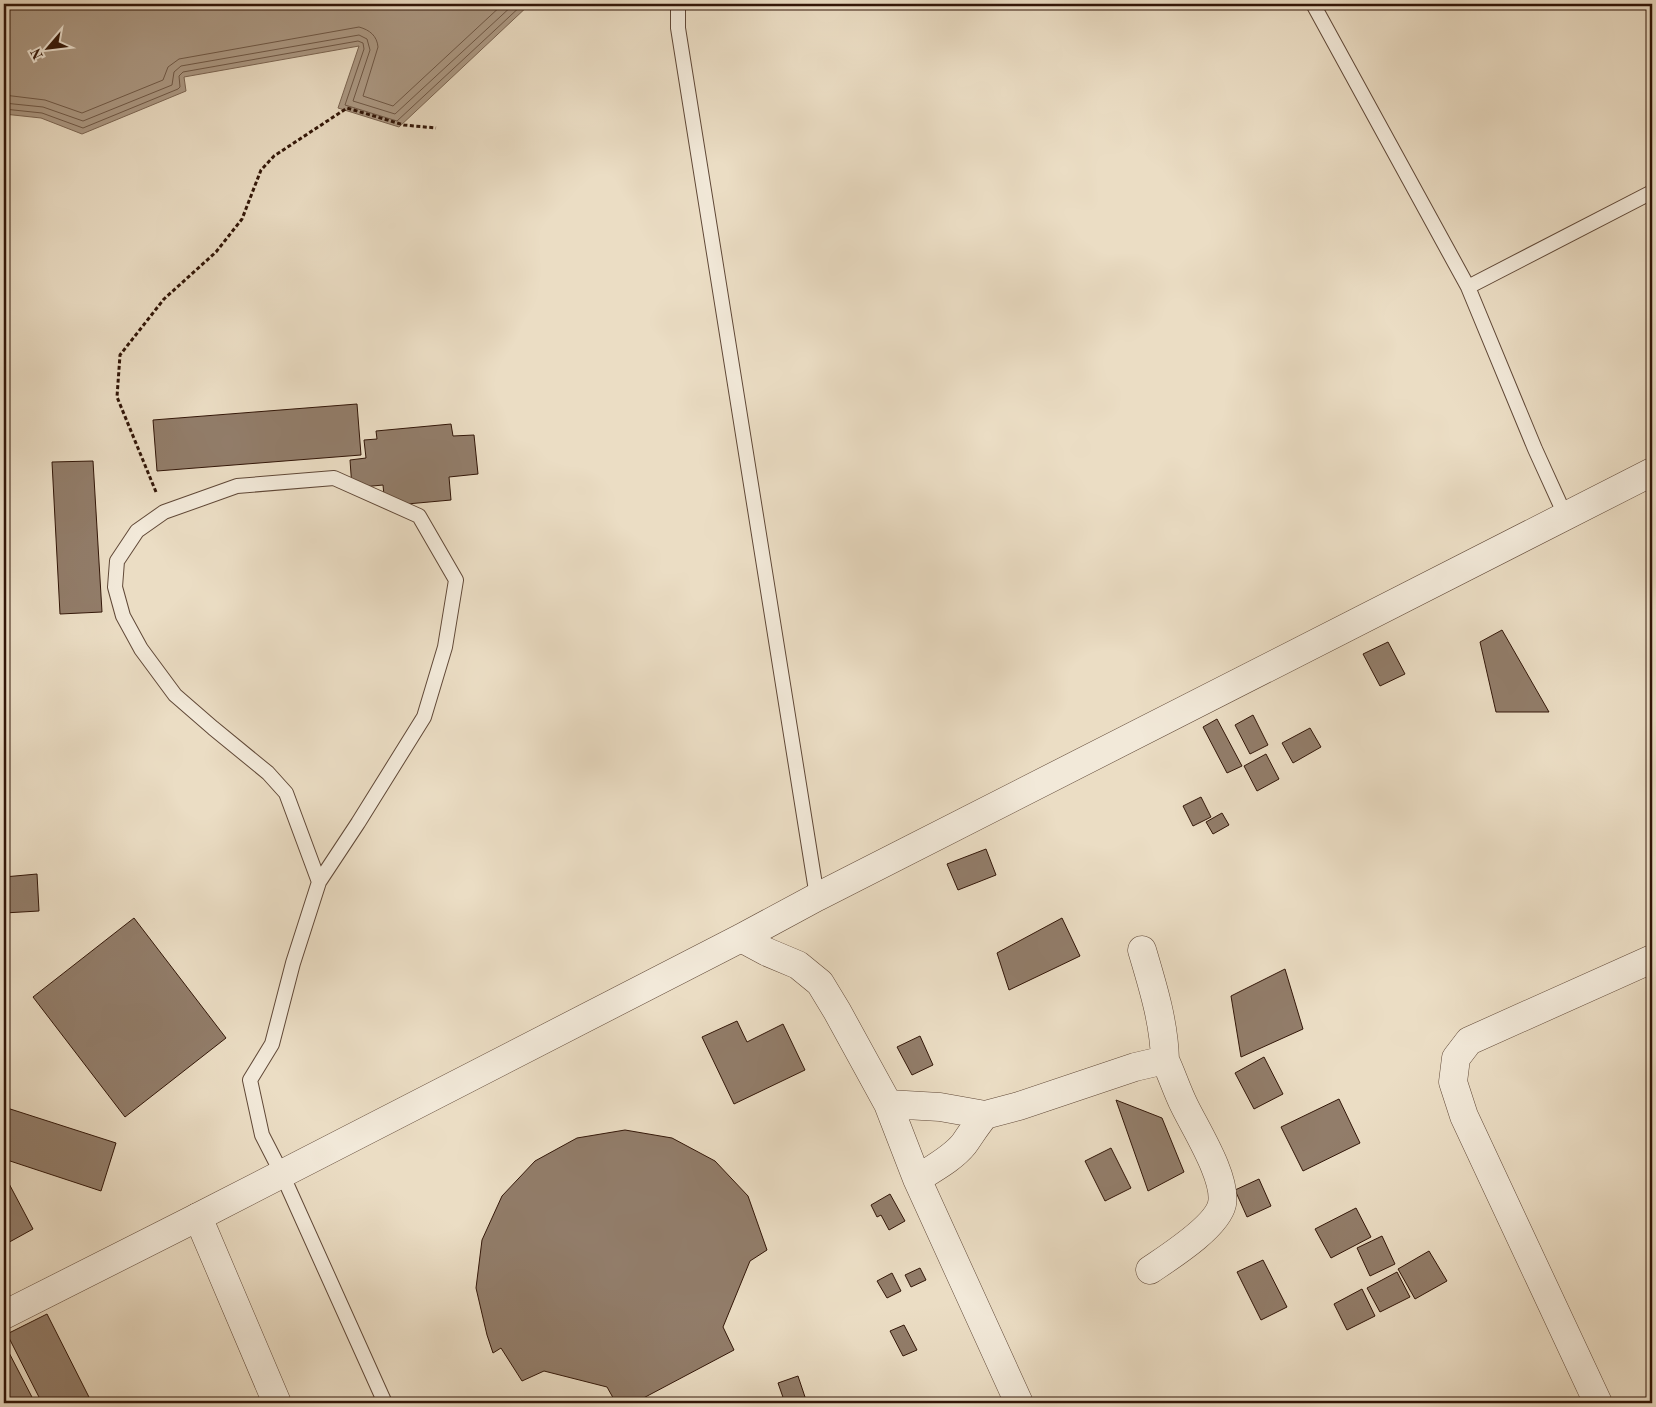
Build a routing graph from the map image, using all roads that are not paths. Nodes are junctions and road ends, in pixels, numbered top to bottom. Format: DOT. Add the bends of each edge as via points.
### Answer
graph roads {
  1 [pos="678,4"];
  2 [pos="1313,4"];
  3 [pos="1652,192"];
  4 [pos="1468,287"];
  5 [pos="1652,472"];
  6 [pos="1565,516"];
  7 [pos="318,882"];
  8 [pos="817,897"];
  9 [pos="741,938"];
  10 [pos="1142,950"];
  11 [pos="1652,959"];
  12 [pos="1165,1060"];
  13 [pos="888,1104"];
  14 [pos="985,1115"];
  15 [pos="282,1174"];
  16 [pos="916,1179"];
  17 [pos="198,1217"];
  18 [pos="1150,1270"];
  19 [pos="4,1315"];
  20 [pos="277,1403"];
  21 [pos="385,1403"];
  22 [pos="1019,1403"];
  23 [pos="1598,1403"];
  1 -- 8 [label="lane" via="678,28"];
  2 -- 4 [label="lane"];
  3 -- 4 [label="lane"];
  4 -- 6 [label="lane"];
  5 -- 6 [label="street"];
  6 -- 8 [label="street"];
  7 -- 7 [label="lane" via="286,793 268,773 175,695 141,649 123,616 115,587 117,562 137,531 164,512 236,486 334,478 419,516 456,580 445,647 424,717"];
  7 -- 15 [label="lane" via="272,1044 250,1080 262,1135"];
  8 -- 9 [label="street"];
  9 -- 13 [label="street" via="798,965 820,984"];
  9 -- 15 [label="street"];
  10 -- 12 [label="street" via="1158,1003"];
  11 -- 23 [label="street" via="1469,1041 1456,1058 1453,1082 1464,1116"];
  12 -- 14 [label="street"];
  12 -- 18 [label="street" via="1222,1184 1222,1204 1214,1218 1190,1242"];
  13 -- 14 [label="street" via="940,1107"];
  13 -- 16 [label="street"];
  14 -- 16 [label="street" via="958,1149"];
  15 -- 17 [label="street"];
  15 -- 21 [label="lane"];
  16 -- 22 [label="street"];
  17 -- 19 [label="street"];
  17 -- 20 [label="street"];
}
